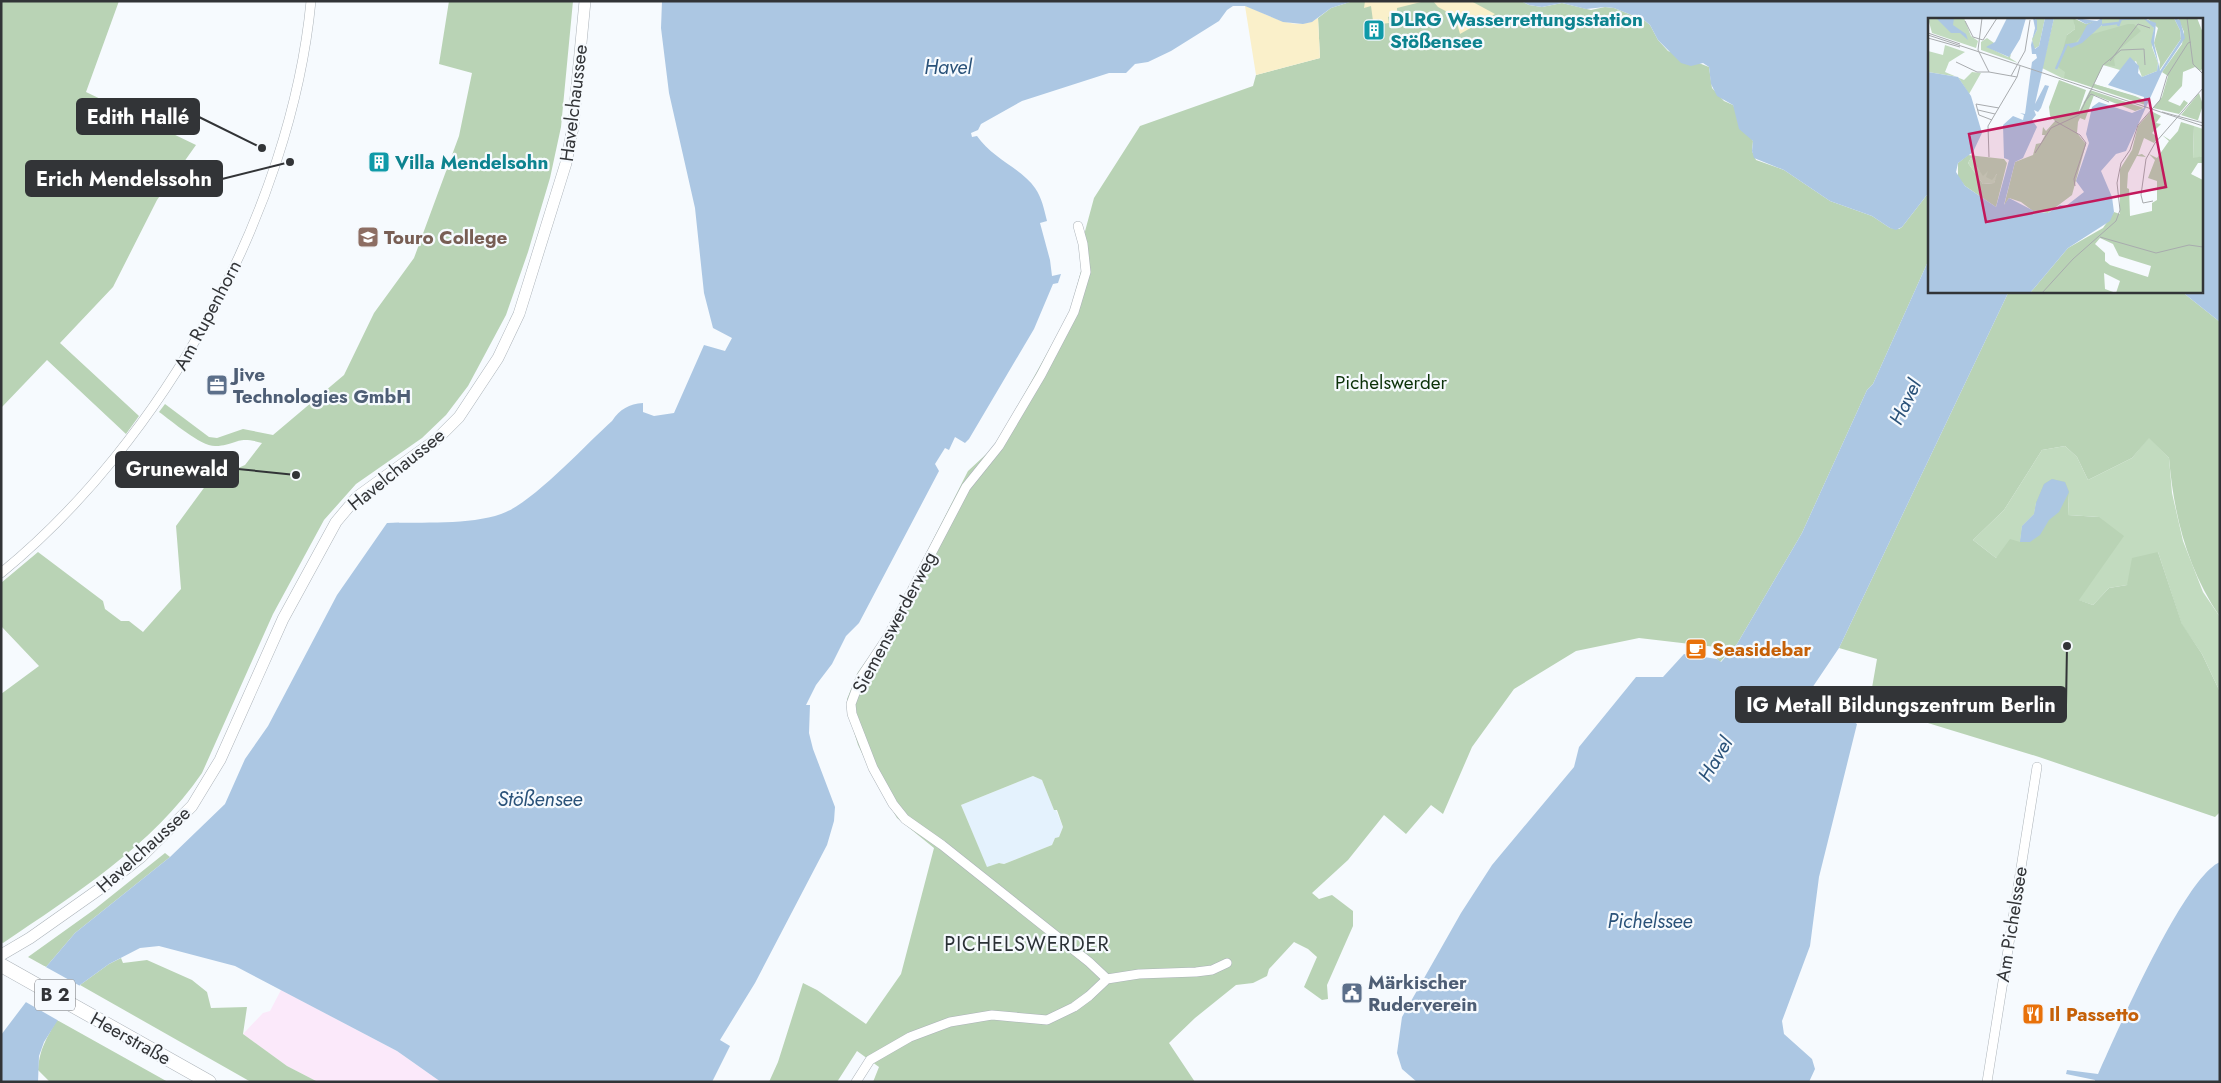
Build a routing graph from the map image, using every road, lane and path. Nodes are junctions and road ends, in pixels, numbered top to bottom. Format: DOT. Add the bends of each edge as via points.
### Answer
graph roads {
  1 [pos="311,1"];
  2 [pos="584,1"];
  3 [pos="1078,226"];
  4 [pos="1,573"];
  5 [pos="2038,767"];
  6 [pos="1,955"];
  7 [pos="1227,963"];
  8 [pos="1,965"];
  9 [pos="1107,979"];
  10 [pos="209,1082"];
  11 [pos="856,1082"];
  12 [pos="1987,1082"];
  1 -- 4 [label="street, Am Rupenhorn" via="306,41 287,126 255,219 207,319 170,383 138,428 45,535"];
  2 -- 6 [label="street, Havelchaussee" via="573,127 566,163 519,314 498,358 459,417 437,439 357,497 336,522 283,619 220,760 192,806 108,884"];
  3 -- 9 [label="street, Siemenswerderweg" via="1086,272 1074,312 999,446 966,487 887,638 861,677 851,704 873,768 905,819"];
  5 -- 12 [label="street, Am Pichelssee"];
  7 -- 9 [label="street" via="1212,970"];
  8 -- 10 [label="main road, Heerstraße / B 2"];
  9 -- 11 [label="street" via="1074,1007 1047,1020 975,1017 950,1022 910,1037 870,1060"];
}
